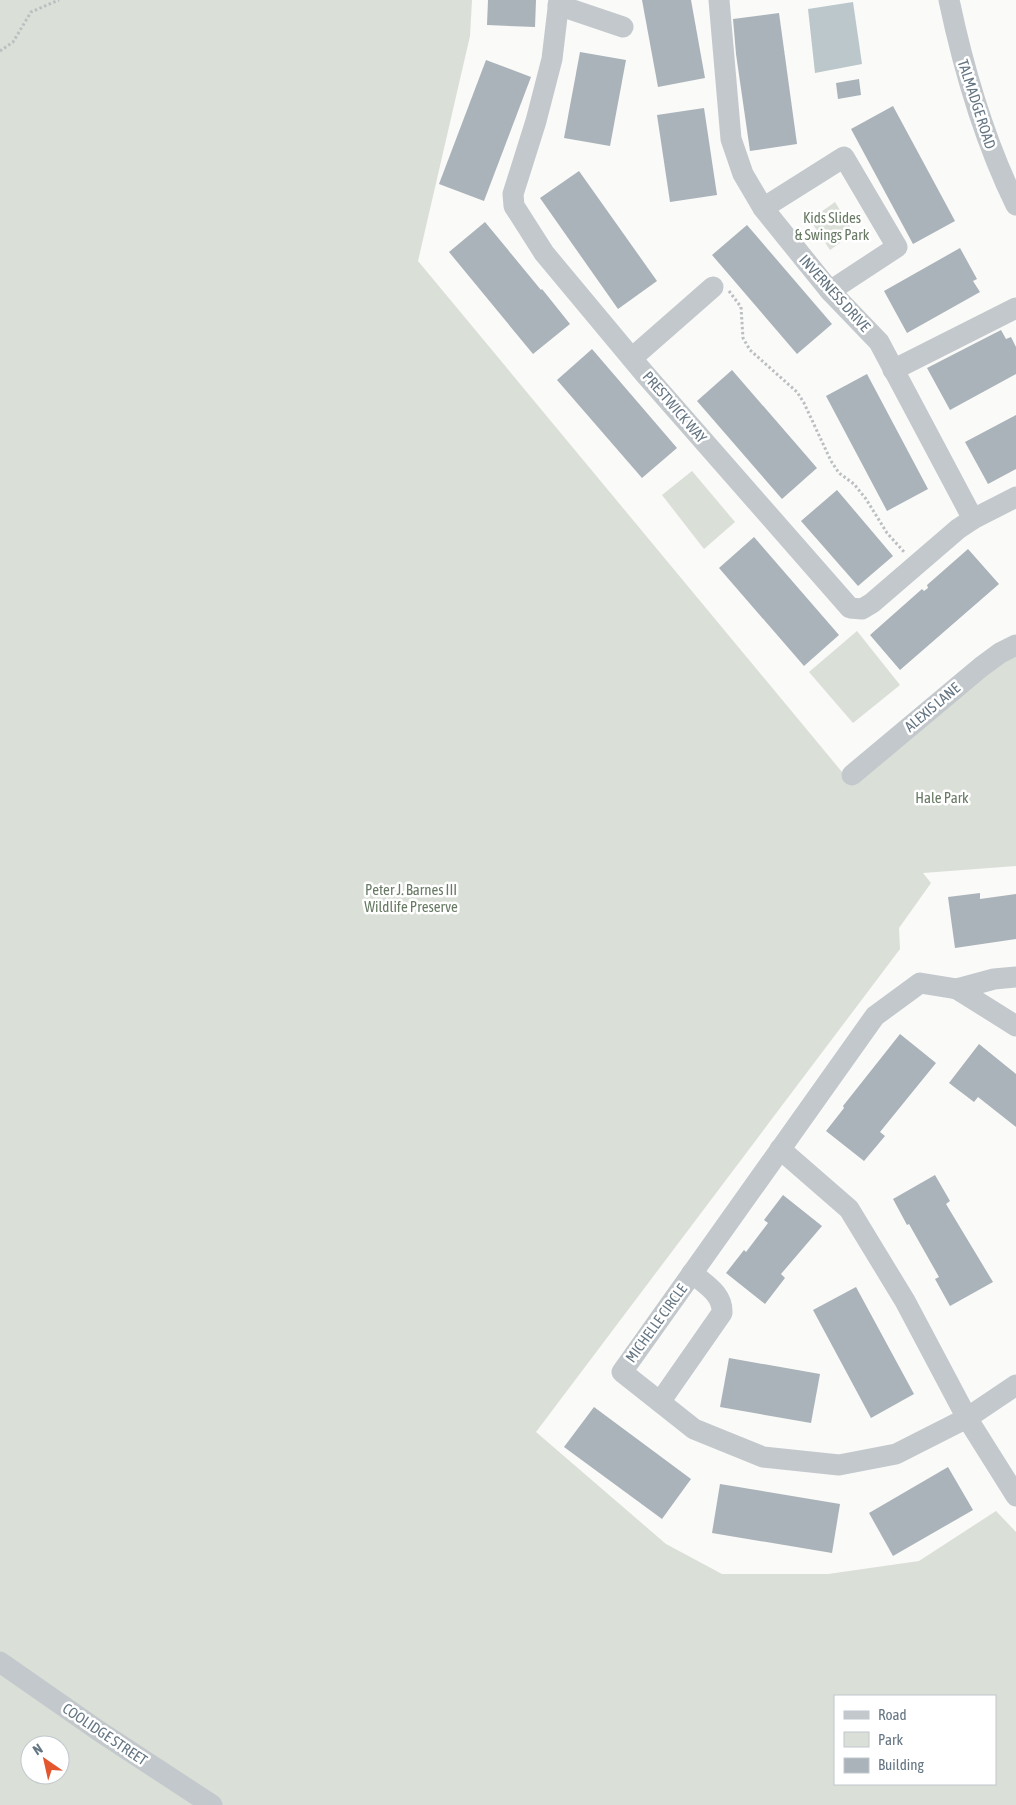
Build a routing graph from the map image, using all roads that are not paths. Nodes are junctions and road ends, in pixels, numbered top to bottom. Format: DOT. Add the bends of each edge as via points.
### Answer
graph roads {
  1 [pos="719,0"];
  2 [pos="950,0"];
  3 [pos="559,2"];
  4 [pos="623,27"];
  5 [pos="1016,205"];
  6 [pos="764,208"];
  7 [pos="713,287"];
  8 [pos="830,291"];
  9 [pos="1016,308"];
  10 [pos="632,358"];
  11 [pos="893,370"];
  12 [pos="1016,497"];
  13 [pos="973,519"];
  14 [pos="1016,645"];
  15 [pos="852,775"];
  16 [pos="1016,977"];
  17 [pos="957,988"];
  18 [pos="1016,1026"];
  19 [pos="780,1149"];
  20 [pos="692,1272"];
  21 [pos="1016,1385"];
  22 [pos="660,1402"];
  23 [pos="967,1418"];
  24 [pos="1016,1496"];
  25 [pos="0,1662"];
  26 [pos="212,1805"];
  1 -- 6 [label="street, INVERNESS DRIVE" via="731,139 743,174"];
  2 -- 5 [label="street, TALMADGE ROAD" via="965,73 981,124"];
  3 -- 4 [label="street"];
  3 -- 10 [label="street, PRESTWICK WAY" via="552,59 513,194 514,206 544,253"];
  6 -- 8 [label="street, INVERNESS DRIVE"];
  6 -- 8 [label="street" via="844,157 897,247"];
  7 -- 10 [label="street"];
  8 -- 11 [label="street, INVERNESS DRIVE" via="880,342"];
  9 -- 11 [label="street"];
  10 -- 13 [label="street, PRESTWICK WAY" via="850,608 862,609 872,603"];
  11 -- 13 [label="street, INVERNESS DRIVE"];
  12 -- 13 [label="street, PRESTWICK WAY"];
  14 -- 15 [label="street, ALEXIS LANE" via="981,667"];
  16 -- 17 [label="street, MICHELLE CIRCLE"];
  17 -- 18 [label="street, MICHELLE CIRCLE"];
  17 -- 19 [label="street, MICHELLE CIRCLE" via="920,983 875,1016"];
  19 -- 20 [label="street, MICHELLE CIRCLE"];
  19 -- 23 [label="street" via="849,1209 905,1301"];
  20 -- 22 [label="street" via="720,1298 722,1313"];
  20 -- 22 [label="street, MICHELLE CIRCLE" via="622,1372"];
  21 -- 23 [label="street, MICHELLE CIRCLE"];
  22 -- 23 [label="street, MICHELLE CIRCLE" via="694,1429 763,1456 839,1465 896,1454"];
  23 -- 24 [label="street"];
  25 -- 26 [label="street, COOLIDGE STREET" via="99,1732"];
}
